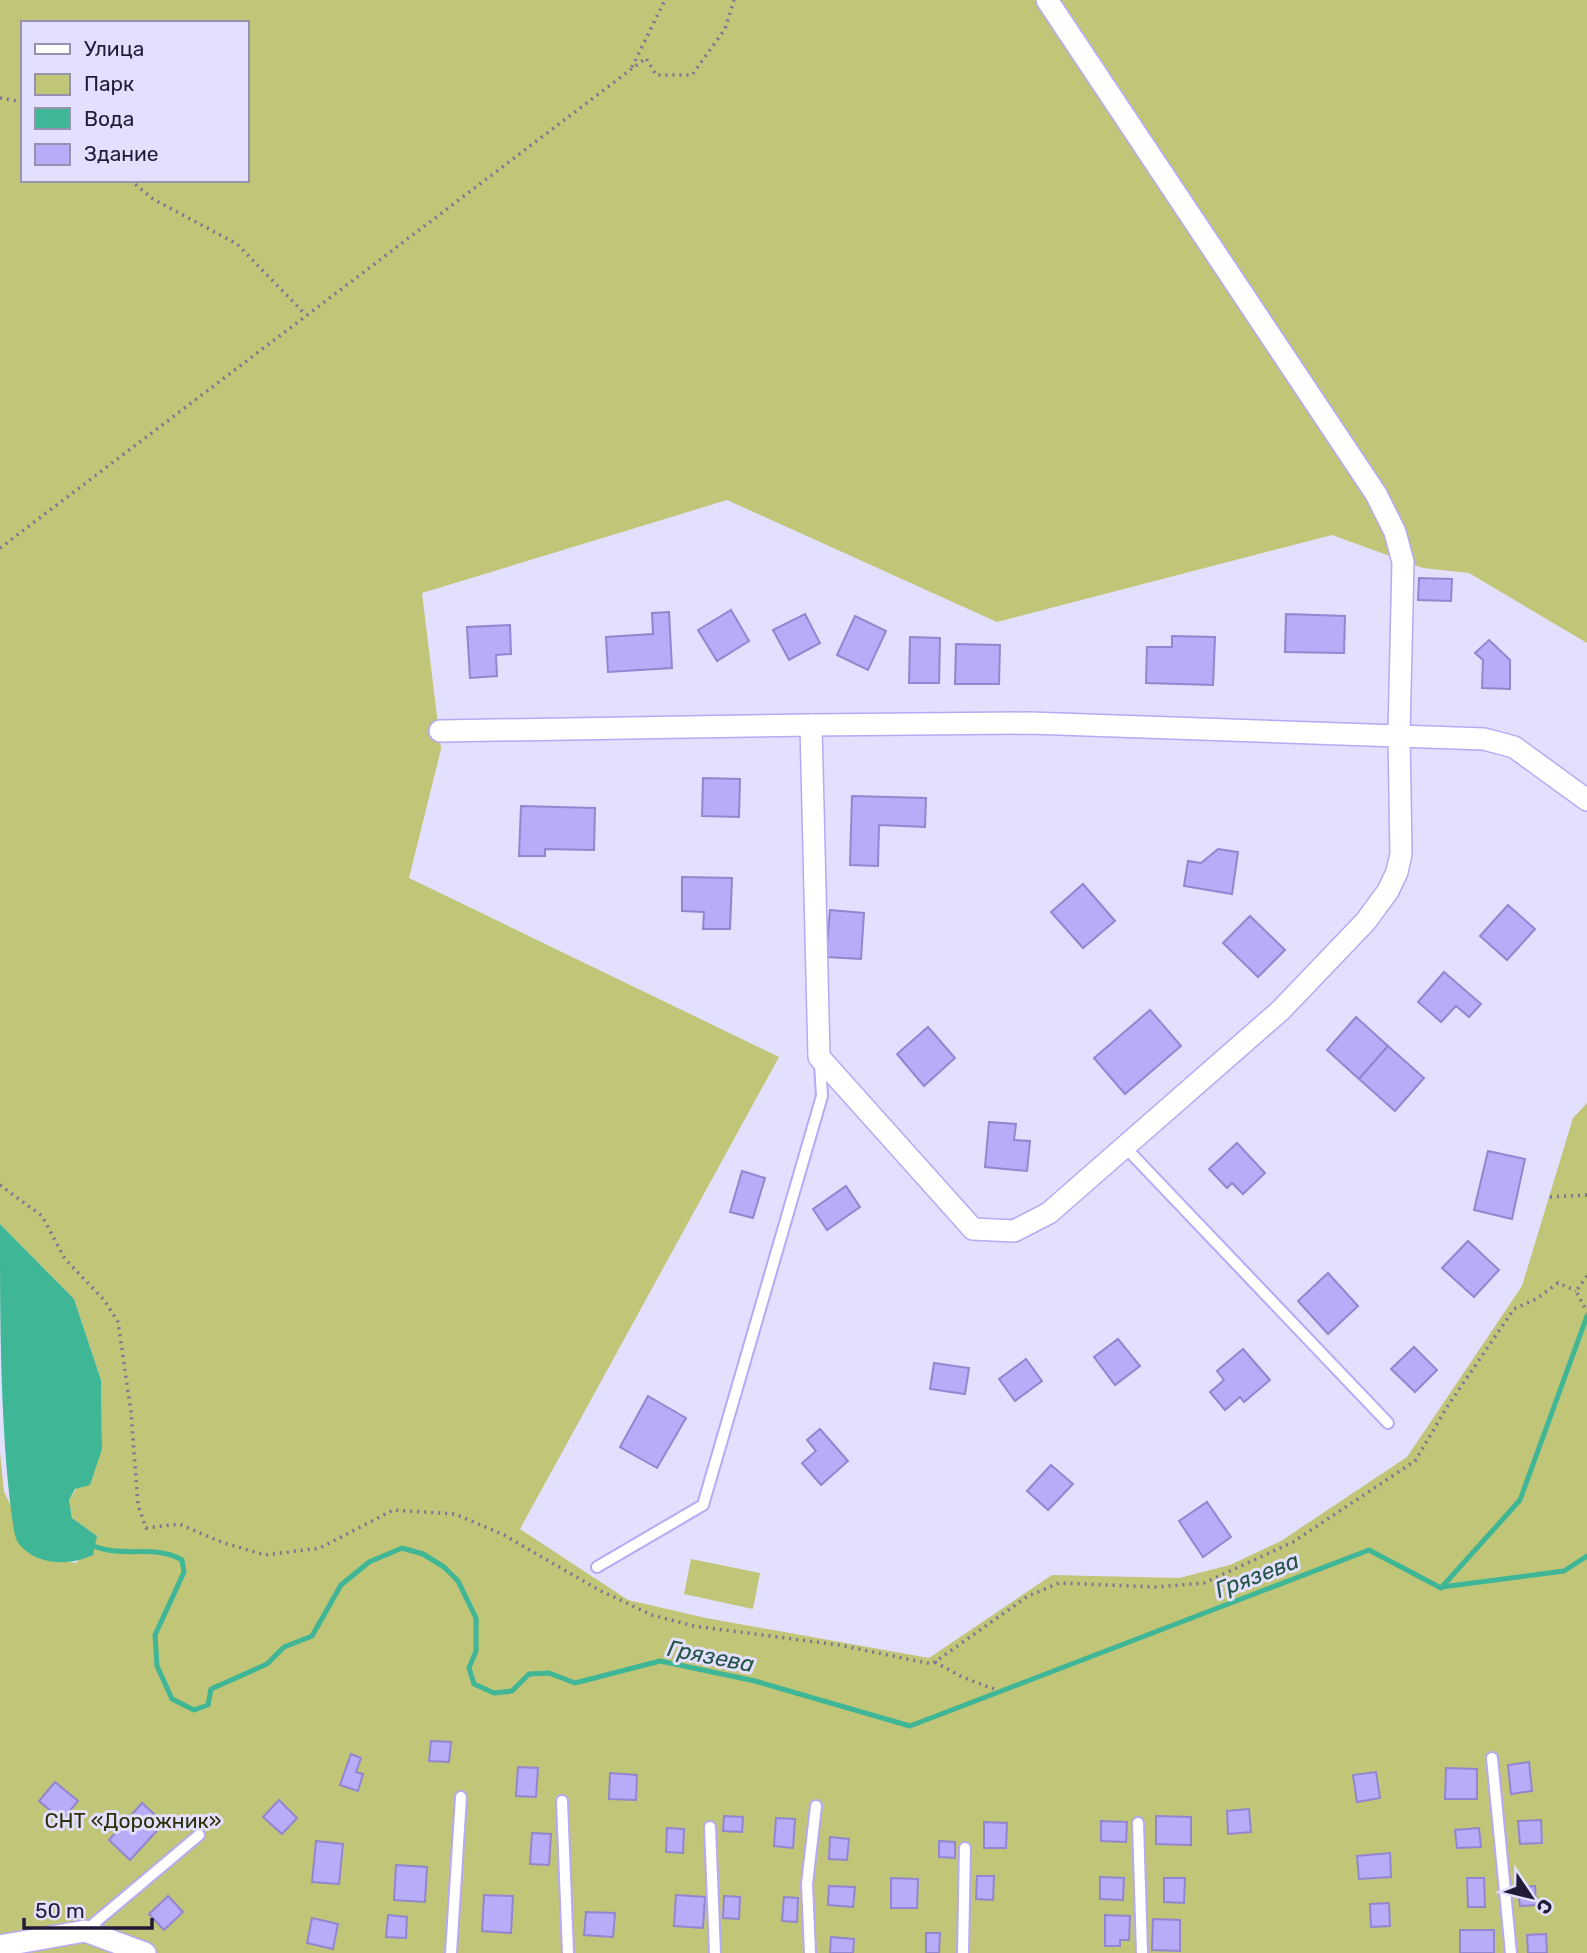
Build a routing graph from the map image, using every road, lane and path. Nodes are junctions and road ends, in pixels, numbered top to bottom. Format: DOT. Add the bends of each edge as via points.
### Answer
graph roads {
  1 [pos="665,0"];
  2 [pos="734,0"];
  3 [pos="1047,0"];
  4 [pos="630,69"];
  5 [pos="0,98"];
  6 [pos="21,102"];
  7 [pos="132,182"];
  8 [pos="306,315"];
  9 [pos="0,548"];
  10 [pos="811,725"];
  11 [pos="440,731"];
  12 [pos="1399,734"];
  13 [pos="1587,800"];
  14 [pos="819,1057"];
  15 [pos="1125,1147"];
  16 [pos="0,1185"];
  17 [pos="1587,1195"];
  18 [pos="1550,1197"];
  19 [pos="1587,1276"];
  20 [pos="1576,1291"];
  21 [pos="1587,1312"];
  22 [pos="1388,1423"];
  23 [pos="597,1567"];
  24 [pos="935,1662"];
  25 [pos="994,1689"];
  26 [pos="1492,1758"];
  27 [pos="461,1797"];
  28 [pos="562,1801"];
  29 [pos="816,1806"];
  30 [pos="1139,1823"];
  31 [pos="710,1827"];
  32 [pos="199,1835"];
  33 [pos="965,1848"];
  34 [pos="85,1931"];
  35 [pos="0,1946"];
  36 [pos="145,1953"];
  37 [pos="451,1953"];
  38 [pos="568,1953"];
  39 [pos="715,1953"];
  40 [pos="810,1953"];
  41 [pos="963,1953"];
  42 [pos="1142,1953"];
  43 [pos="1511,1953"];
  1 -- 4 [label="path"];
  2 -- 4 [label="path" via="725,29 692,75 656,75 646,58"];
  3 -- 12 [label="street" via="1376,494 1395,532 1403,562"];
  4 -- 8 [label="path"];
  5 -- 6 [label="path"];
  7 -- 8 [label="path" via="153,199 237,244"];
  8 -- 9 [label="path"];
  10 -- 11 [label="street"];
  10 -- 12 [label="street" via="1030,723"];
  10 -- 14 [label="street"];
  12 -- 13 [label="street" via="1484,739 1514,747"];
  12 -- 15 [label="street" via="1401,854 1388,891 1366,921 1282,1010"];
  14 -- 15 [label="street" via="973,1228 1014,1231 1049,1213"];
  14 -- 23 [label="lane" via="822,1096 703,1505"];
  15 -- 22 [label="lane"];
  16 -- 24 [label="path" via="41,1216 65,1259 118,1322 138,1506 146,1528 179,1524 265,1555 320,1548 393,1510 455,1514 504,1535 652,1615 694,1626"];
  17 -- 18 [label="path"];
  19 -- 20 [label="path"];
  20 -- 21 [label="path"];
  20 -- 24 [label="path" via="1558,1283 1514,1309 1415,1461 1293,1542 1204,1583 1157,1587 1059,1583 1028,1596"];
  24 -- 25 [label="path"];
  26 -- 43 [label="lane"];
  27 -- 37 [label="lane"];
  28 -- 38 [label="lane"];
  29 -- 40 [label="lane" via="807,1884"];
  30 -- 42 [label="lane"];
  31 -- 39 [label="lane"];
  32 -- 34 [label="lane"];
  33 -- 41 [label="lane"];
  34 -- 35 [label="street"];
  34 -- 36 [label="street"];
}
